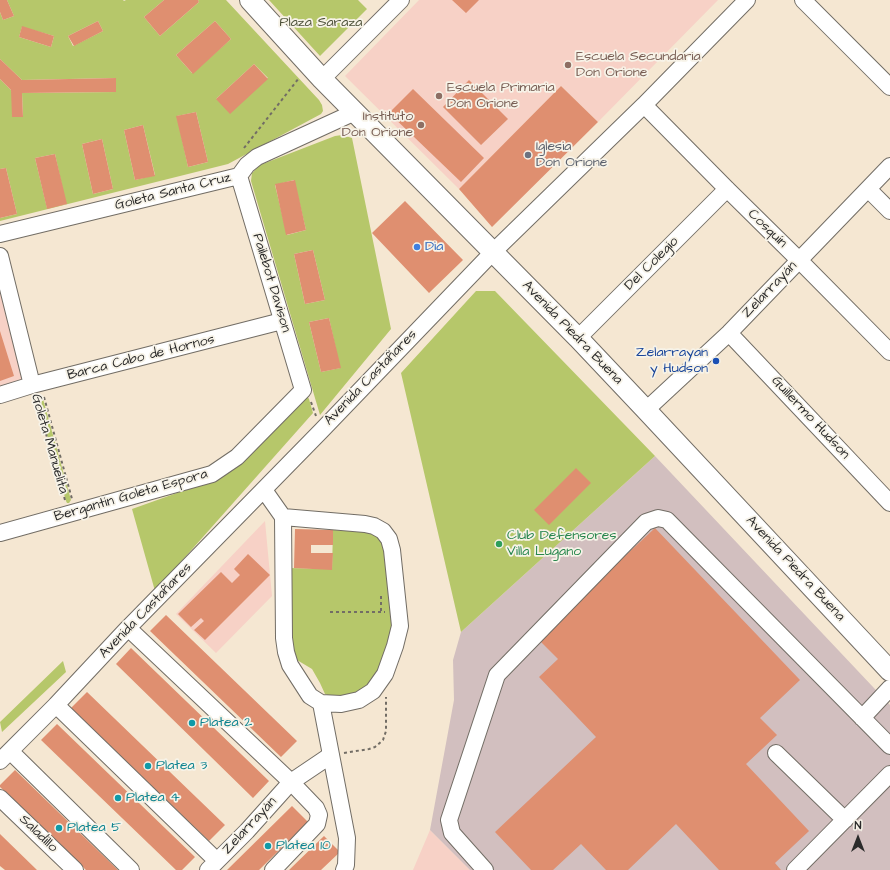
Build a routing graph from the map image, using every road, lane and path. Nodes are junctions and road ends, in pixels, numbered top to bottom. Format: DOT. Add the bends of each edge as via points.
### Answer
graph roads {
  1 [pos="250,0"];
  2 [pos="401,0"];
  3 [pos="747,0"];
  4 [pos="803,0"];
  5 [pos="316,71"];
  6 [pos="890,87"];
  7 [pos="644,105"];
  8 [pos="355,112"];
  9 [pos="242,150"];
  10 [pos="890,166"];
  11 [pos="239,176"];
  12 [pos="727,189"];
  13 [pos="868,189"];
  14 [pos="890,211"];
  15 [pos="0,234"];
  16 [pos="493,252"];
  17 [pos="0,256"];
  18 [pos="799,260"];
  19 [pos="282,321"];
  20 [pos="729,333"];
  21 [pos="578,338"];
  22 [pos="890,352"];
  23 [pos="35,385"];
  24 [pos="302,390"];
  25 [pos="0,395"];
  26 [pos="646,410"];
  27 [pos="321,431"];
  28 [pos="264,490"];
  29 [pos="72,500"];
  30 [pos="65,503"];
  31 [pos="890,503"];
  32 [pos="283,517"];
  33 [pos="0,533"];
  34 [pos="381,596"];
  35 [pos="330,612"];
  36 [pos="381,612"];
  37 [pos="398,612"];
  38 [pos="128,628"];
  39 [pos="890,671"];
  40 [pos="385,674"];
  41 [pos="890,688"];
  42 [pos="321,703"];
  43 [pos="56,705"];
  44 [pos="862,718"];
  45 [pos="890,746"];
  46 [pos="776,753"];
  47 [pos="331,754"];
  48 [pos="2,758"];
  49 [pos="890,774"];
  50 [pos="291,782"];
  51 [pos="0,798"];
  52 [pos="845,820"];
  53 [pos="346,853"];
  54 [pos="212,866"];
  55 [pos="75,870"];
  56 [pos="131,870"];
  57 [pos="273,870"];
  58 [pos="330,870"];
  59 [pos="344,870"];
  60 [pos="486,870"];
  61 [pos="795,870"];
  1 -- 5 [label="main road, Avenida Piedra Buena"];
  2 -- 5 [label="street"];
  3 -- 7 [label="street, Avenida Castañares"];
  4 -- 6 [label="street"];
  5 -- 8 [label="main road, Avenida Piedra Buena"];
  5 -- 9 [label="path"];
  7 -- 12 [label="street, Cosquín"];
  7 -- 16 [label="street, Avenida Castañares"];
  8 -- 11 [label="street, Goleta Santa Cruz" via="257,157"];
  8 -- 16 [label="main road, Avenida Piedra Buena"];
  10 -- 13 [label="street, Zelarrayán"];
  11 -- 15 [label="street, Goleta Santa Cruz"];
  11 -- 19 [label="street, Pailebot Davison"];
  12 -- 18 [label="street, Cosquín"];
  12 -- 21 [label="street, Del Colegio"];
  13 -- 14 [label="street"];
  13 -- 18 [label="street, Zelarrayán"];
  16 -- 21 [label="main road, Avenida Piedra Buena"];
  16 -- 27 [label="street, Avenida Castañares"];
  17 -- 23 [label="street, Goleta Manuelita"];
  18 -- 20 [label="street, Zelarrayán"];
  18 -- 22 [label="street, Cosquín"];
  19 -- 23 [label="street, Barca Cabo de Hornos"];
  19 -- 24 [label="street, Pailebot Davison"];
  20 -- 26 [label="street, Zelarrayán"];
  20 -- 31 [label="street, Guillermo Hudson"];
  21 -- 26 [label="main road, Avenida Piedra Buena"];
  23 -- 25 [label="street, Barca Cabo de Hornos"];
  23 -- 29 [label="path, Goleta Manuelita"];
  23 -- 30 [label="path, Goleta Manuelita"];
  24 -- 27 [label="path" via="310,398"];
  24 -- 33 [label="street, Bergantin Goleta Espora" via="237,457 212,474"];
  26 -- 39 [label="main road, Avenida Piedra Buena"];
  27 -- 28 [label="street, Avenida Castañares"];
  28 -- 32 [label="street"];
  28 -- 38 [label="street, Avenida Castañares"];
  32 -- 37 [label="street" via="365,524 382,531 389,539 392,550"];
  32 -- 42 [label="street" via="286,652 290,665 310,696"];
  34 -- 36 [label="path"];
  35 -- 36 [label="path"];
  36 -- 37 [label="path"];
  37 -- 40 [label="street" via="400,626"];
  38 -- 43 [label="street, Avenida Castañares"];
  38 -- 50 [label="street"];
  40 -- 42 [label="street" via="373,691 359,700 341,704"];
  40 -- 47 [label="path" via="386,731 383,740 369,749"];
  41 -- 44 [label="street"];
  42 -- 47 [label="street"];
  43 -- 48 [label="street, Avenida Castañares"];
  43 -- 54 [label="street"];
  44 -- 45 [label="street"];
  44 -- 60 [label="street" via="667,520 658,518 646,522 497,675 449,820 452,833"];
  46 -- 52 [label="street"];
  47 -- 50 [label="street, Zelarrayán"];
  47 -- 53 [label="street" via="347,838"];
  48 -- 56 [label="street"];
  49 -- 52 [label="street"];
  50 -- 54 [label="street, Zelarrayán" via="247,832"];
  50 -- 57 [label="street" via="316,808 319,816 317,824"];
  51 -- 55 [label="street, Saladillo"];
  52 -- 61 [label="street"];
  53 -- 58 [label="street"];
  53 -- 59 [label="street"];
}
